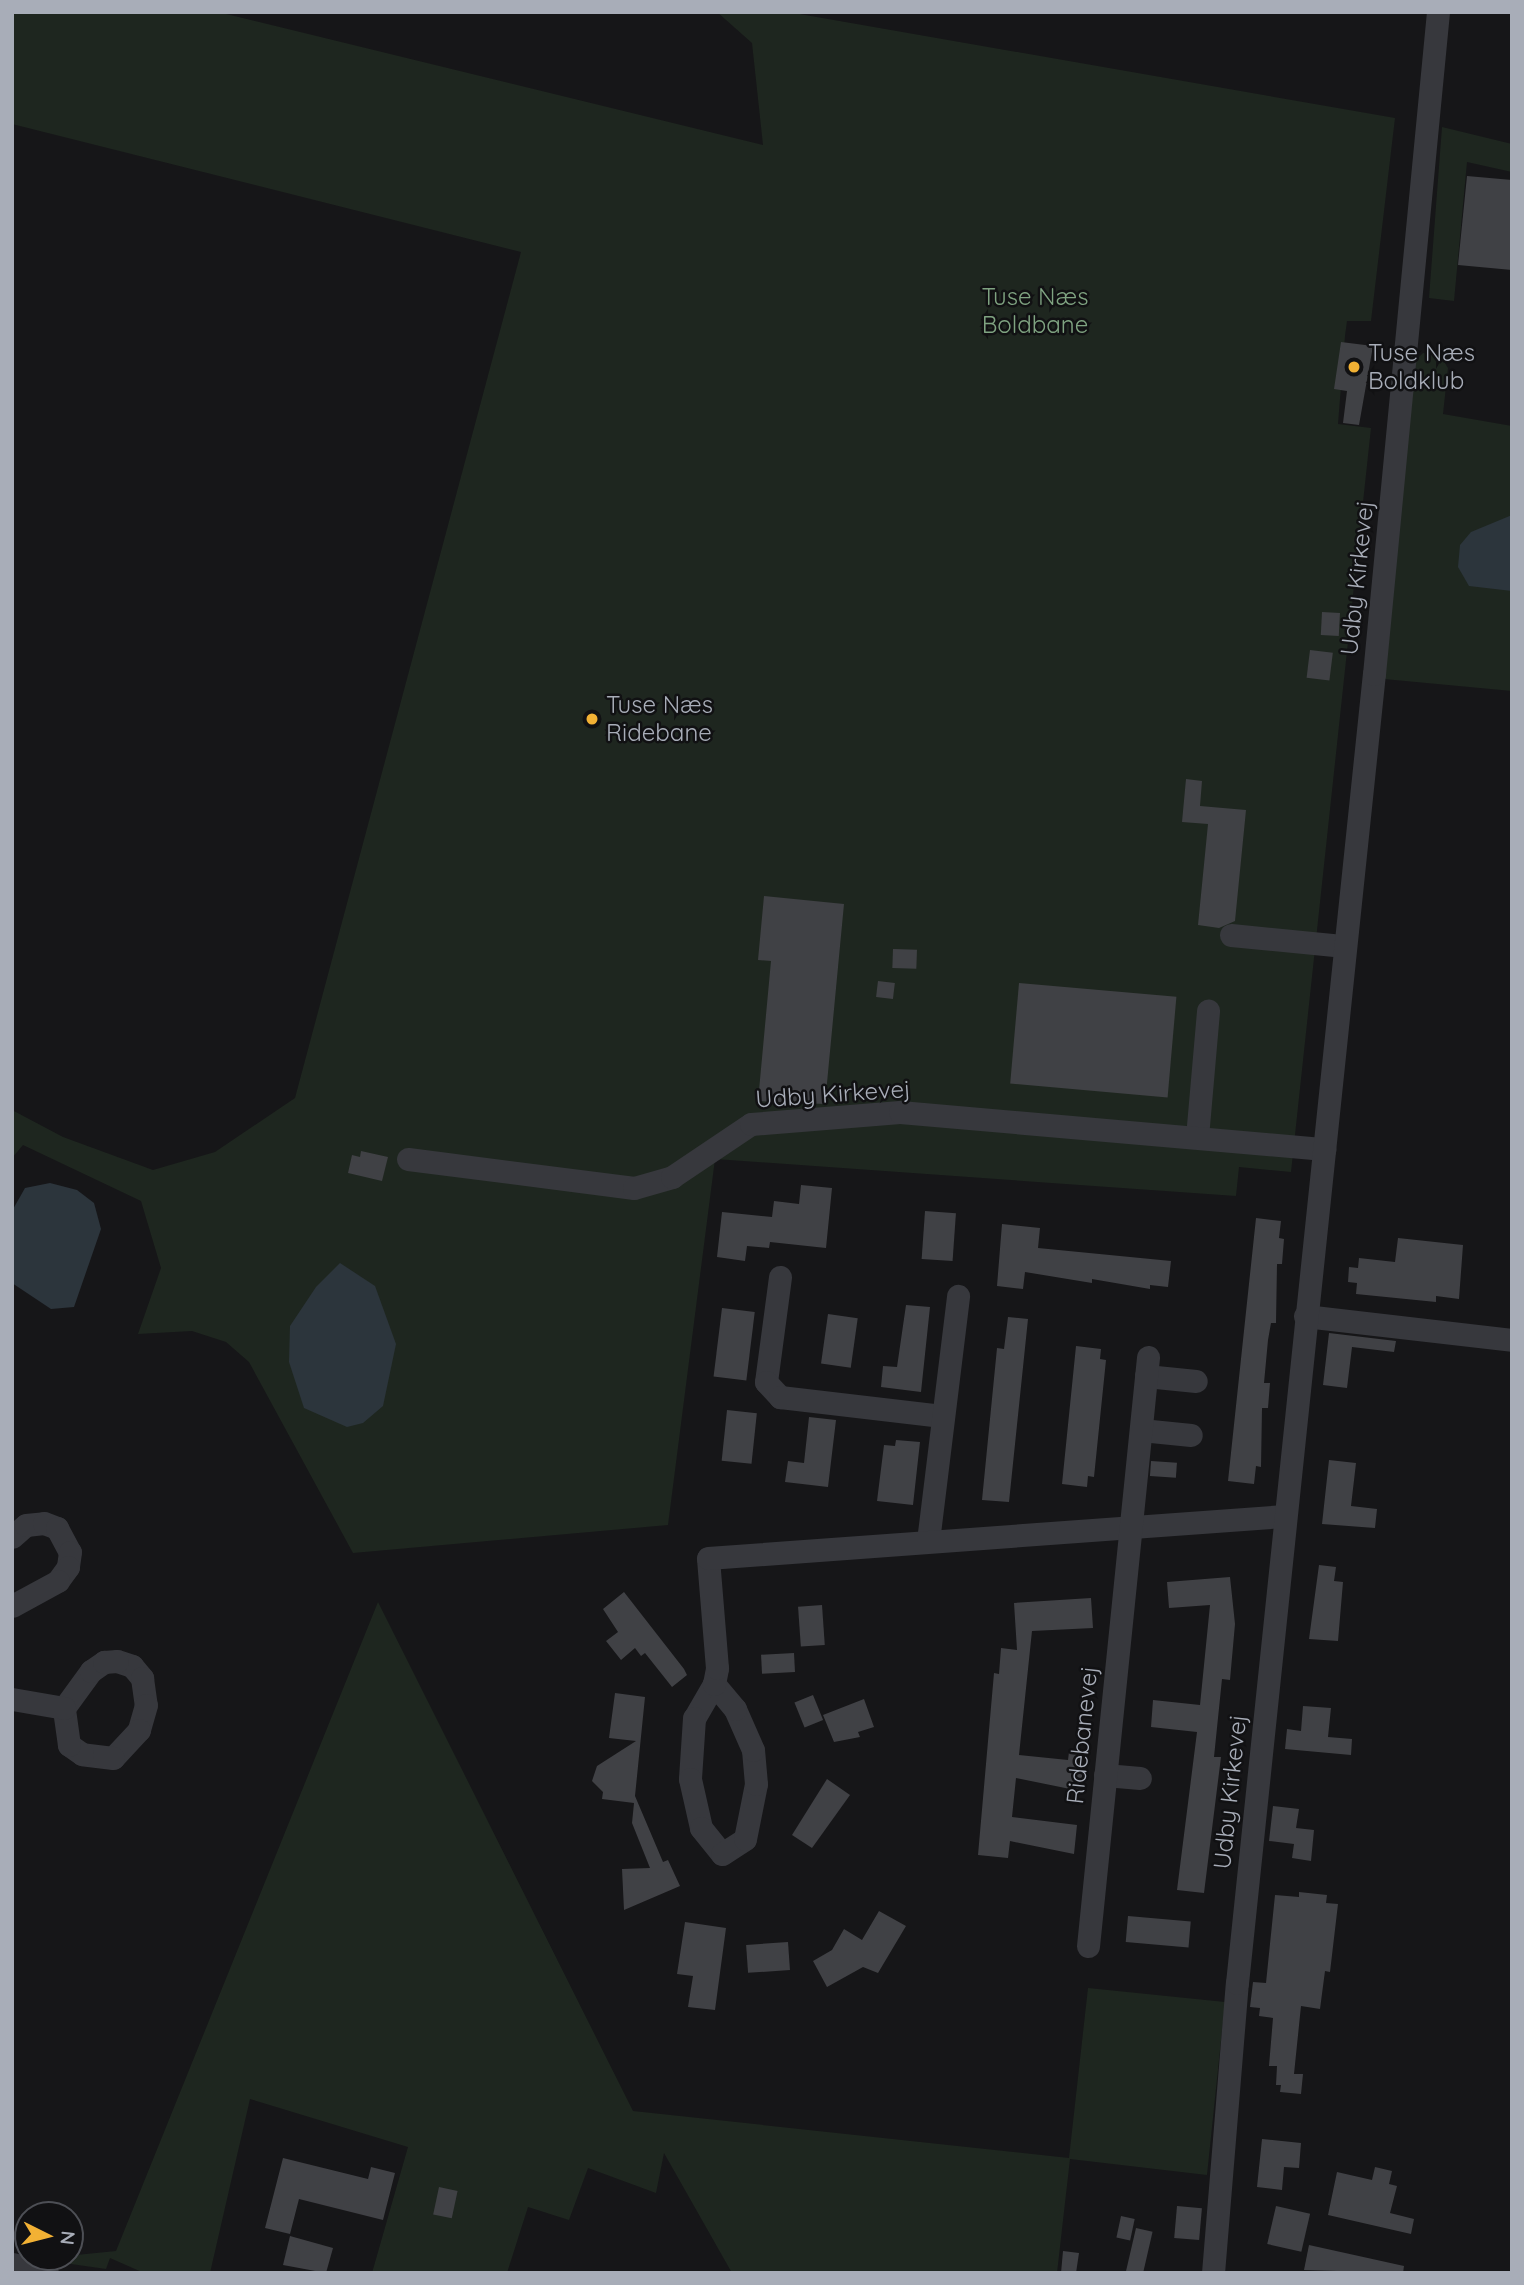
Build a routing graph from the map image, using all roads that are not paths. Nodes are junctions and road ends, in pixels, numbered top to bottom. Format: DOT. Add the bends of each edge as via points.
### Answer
graph roads {
  1 [pos="1438,12"];
  2 [pos="1231,935"];
  3 [pos="1344,946"];
  4 [pos="1208,1010"];
  5 [pos="1197,1138"];
  6 [pos="1324,1149"];
  7 [pos="408,1159"];
  8 [pos="780,1277"];
  9 [pos="958,1296"];
  10 [pos="1305,1316"];
  11 [pos="1512,1340"];
  12 [pos="1196,1381"];
  13 [pos="942,1416"];
  14 [pos="1141,1430"];
  15 [pos="1191,1435"];
  16 [pos="1284,1516"];
  17 [pos="1129,1530"];
  18 [pos="12,1537"];
  19 [pos="928,1541"];
  20 [pos="12,1606"];
  21 [pos="714,1684"];
  22 [pos="12,1699"];
  23 [pos="64,1708"];
  24 [pos="1105,1775"];
  25 [pos="1140,1778"];
  26 [pos="1088,1946"];
  27 [pos="12,2264"];
  28 [pos="47,2273"];
  29 [pos="1213,2273"];
  1 -- 3 [label="street, Udby Kirkevej"];
  2 -- 3 [label="street"];
  3 -- 6 [label="street, Udby Kirkevej"];
  4 -- 5 [label="street"];
  5 -- 6 [label="street, Udby Kirkevej"];
  5 -- 7 [label="street, Udby Kirkevej" via="900,1112 751,1124 672,1177 634,1188"];
  6 -- 10 [label="street, Udby Kirkevej"];
  8 -- 13 [label="street" via="766,1382 780,1397"];
  9 -- 13 [label="street"];
  10 -- 11 [label="street"];
  10 -- 16 [label="street, Udby Kirkevej"];
  12 -- 14 [label="street, Ridebanevej" via="1147,1367"];
  13 -- 19 [label="street"];
  14 -- 15 [label="street"];
  14 -- 17 [label="street, Ridebanevej"];
  16 -- 17 [label="street"];
  16 -- 29 [label="street, Udby Kirkevej"];
  17 -- 19 [label="street"];
  17 -- 24 [label="street, Ridebanevej"];
  18 -- 20 [label="street" via="26,1525 44,1523 58,1528 70,1552 68,1567 58,1581"];
  19 -- 21 [label="street" via="708,1558"];
  21 -- 21 [label="street" via="735,1709 753,1750 756,1784 745,1839 722,1854 701,1828 690,1779 694,1718"];
  22 -- 23 [label="street"];
  24 -- 25 [label="street"];
  24 -- 26 [label="street, Ridebanevej"];
  27 -- 28 [label="street"];
}
